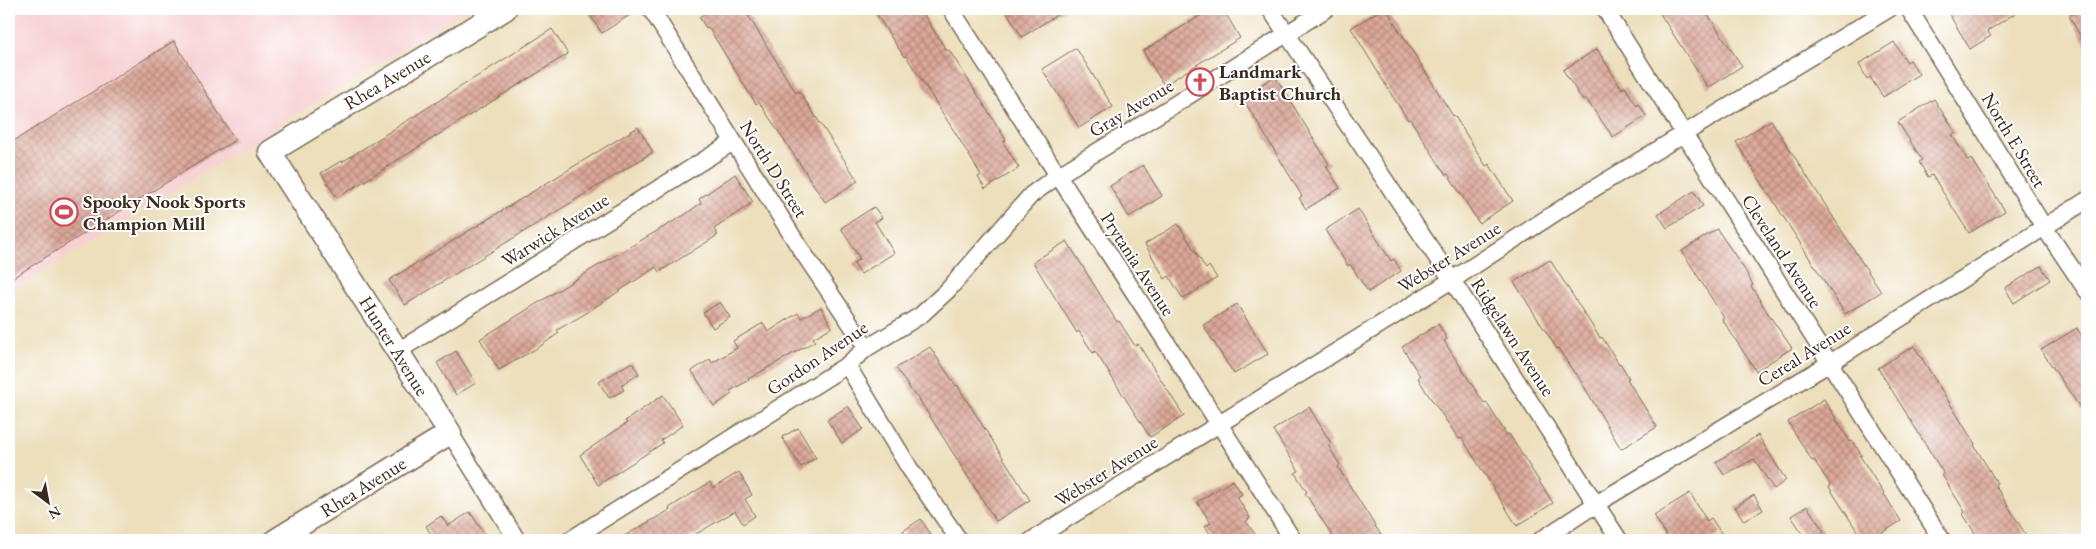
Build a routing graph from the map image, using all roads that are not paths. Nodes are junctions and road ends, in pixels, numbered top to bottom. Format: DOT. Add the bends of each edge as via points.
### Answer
graph roads {
  1 [pos="505,9"];
  2 [pos="651,9"];
  3 [pos="951,9"];
  4 [pos="1270,9"];
  5 [pos="1326,9"];
  6 [pos="1604,9"];
  7 [pos="1889,9"];
  8 [pos="1909,9"];
  9 [pos="1286,34"];
  10 [pos="1684,134"];
  11 [pos="733,142"];
  12 [pos="270,152"];
  13 [pos="1057,176"];
  14 [pos="2087,200"];
  15 [pos="2044,227"];
  16 [pos="1452,280"];
  17 [pos="2087,291"];
  18 [pos="867,348"];
  19 [pos="398,351"];
  20 [pos="1830,363"];
  21 [pos="847,365"];
  22 [pos="1220,425"];
  23 [pos="450,433"];
  24 [pos="1596,504"];
  25 [pos="276,540"];
  26 [pos="517,540"];
  27 [pos="570,540"];
  28 [pos="959,540"];
  29 [pos="1032,540"];
  30 [pos="1293,540"];
  31 [pos="1541,540"];
  32 [pos="1619,540"];
  33 [pos="1942,540"];
  1 -- 12 [label="street, Rhea Avenue"];
  2 -- 11 [label="street, North D Street"];
  3 -- 13 [label="street, Prytania Avenue"];
  4 -- 9 [label="street, Ridgelawn Avenue"];
  5 -- 9 [label="street, Gray Avenue"];
  6 -- 10 [label="street, Cleveland Avenue"];
  7 -- 10 [label="street, Webster Avenue"];
  8 -- 15 [label="street, North E Street"];
  9 -- 13 [label="street, Gray Avenue"];
  9 -- 16 [label="street, Ridgelawn Avenue"];
  10 -- 16 [label="street, Webster Avenue" via="1574,200"];
  10 -- 20 [label="street, Cleveland Avenue"];
  11 -- 18 [label="street, North D Street"];
  11 -- 19 [label="street, Warwick Avenue"];
  12 -- 19 [label="street, Hunter Avenue"];
  13 -- 18 [label="street, Gordon Avenue" via="1031,194 948,290 928,308"];
  13 -- 22 [label="street, Prytania Avenue"];
  14 -- 15 [label="street, Cereal Avenue"];
  15 -- 17 [label="street, North E Street"];
  15 -- 20 [label="street, Cereal Avenue"];
  16 -- 22 [label="street, Webster Avenue"];
  16 -- 24 [label="street, Ridgelawn Avenue"];
  18 -- 21 [label="street, Gordon Avenue"];
  19 -- 23 [label="street, Hunter Avenue"];
  20 -- 24 [label="street, Cereal Avenue"];
  20 -- 33 [label="street, Cleveland Avenue"];
  21 -- 27 [label="street, Gordon Avenue"];
  21 -- 28 [label="street" via="910,469"];
  22 -- 29 [label="street, Webster Avenue"];
  22 -- 30 [label="street, Prytania Avenue"];
  23 -- 25 [label="street, Rhea Avenue"];
  23 -- 26 [label="street, Hunter Avenue"];
  24 -- 31 [label="street, Cereal Avenue"];
  24 -- 32 [label="street, Ridgelawn Avenue"];
}
